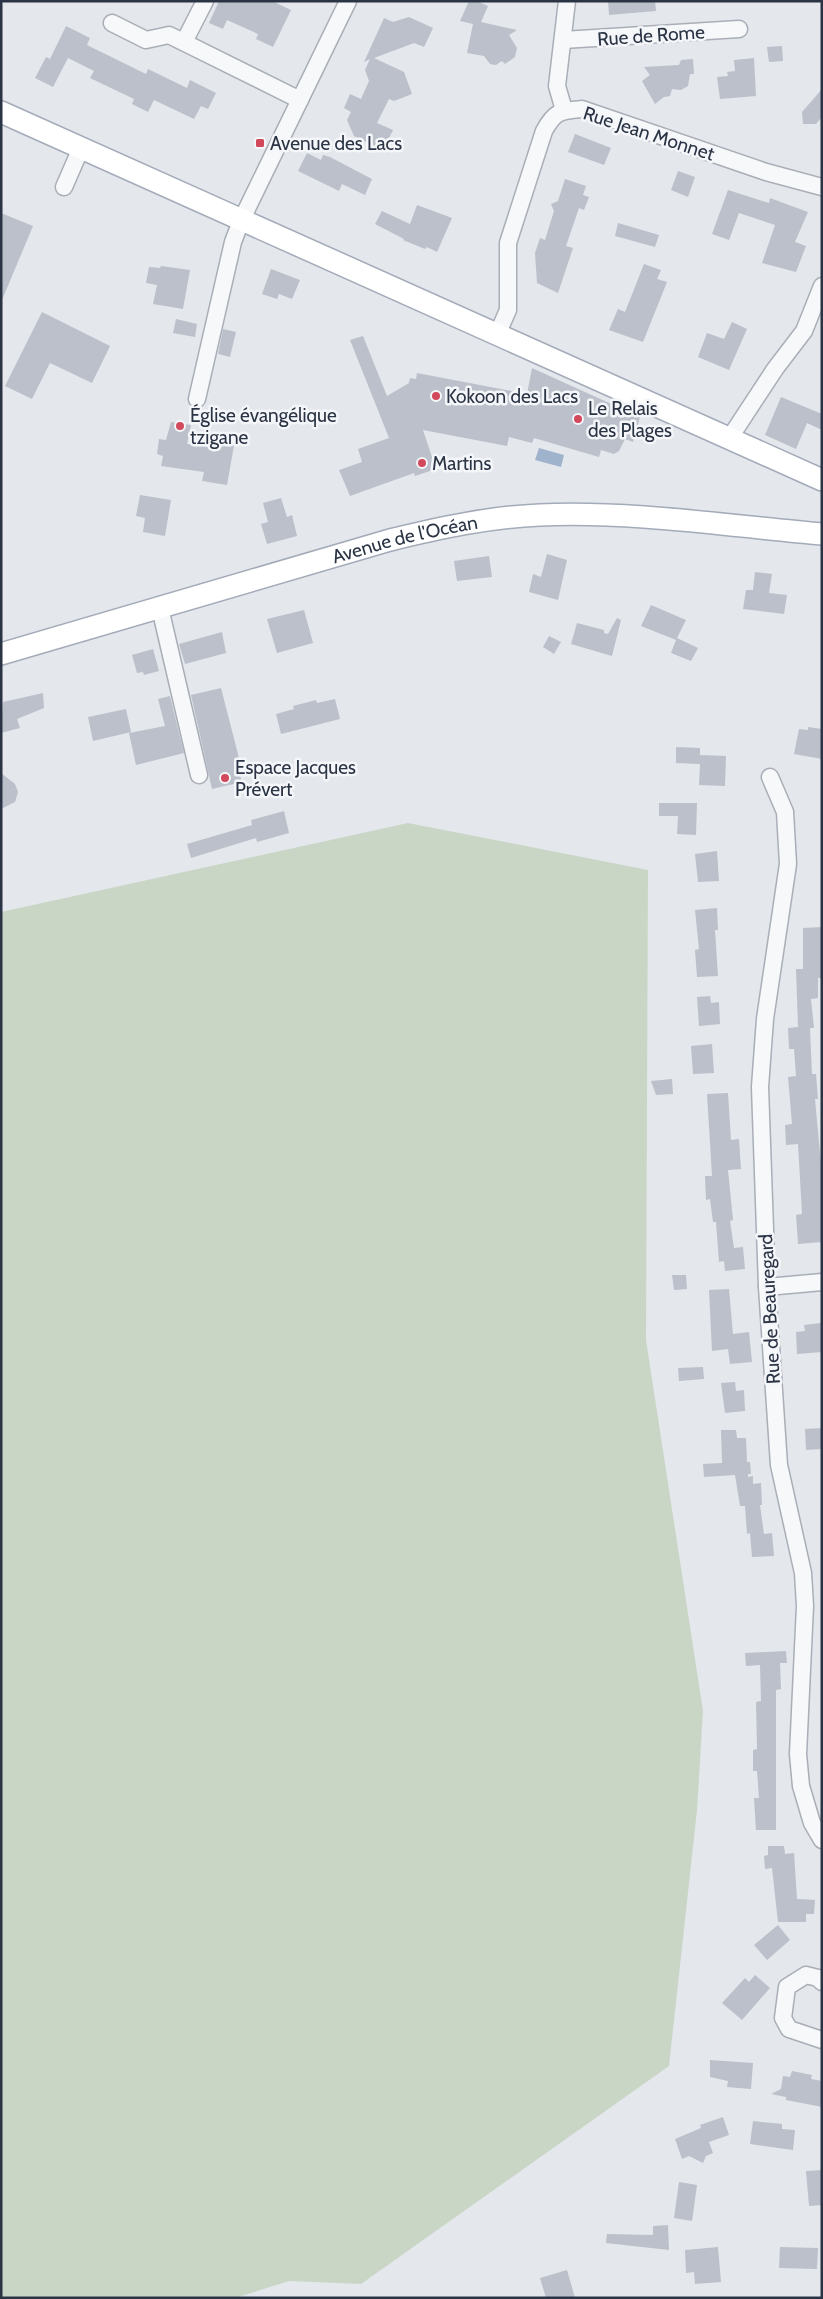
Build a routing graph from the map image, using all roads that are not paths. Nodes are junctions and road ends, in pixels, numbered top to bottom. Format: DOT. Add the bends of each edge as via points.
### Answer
graph roads {
  1 [pos="205,1"];
  2 [pos="348,1"];
  3 [pos="567,1"];
  4 [pos="112,23"];
  5 [pos="739,29"];
  6 [pos="563,40"];
  7 [pos="184,42"];
  8 [pos="300,100"];
  9 [pos="564,110"];
  10 [pos="1,112"];
  11 [pos="81,148"];
  12 [pos="64,187"];
  13 [pos="822,187"];
  14 [pos="241,221"];
  15 [pos="822,286"];
  16 [pos="497,334"];
  17 [pos="197,400"];
  18 [pos="729,438"];
  19 [pos="822,480"];
  20 [pos="822,534"];
  21 [pos="160,608"];
  22 [pos="1,654"];
  23 [pos="199,775"];
  24 [pos="770,777"];
  25 [pos="822,1282"];
  26 [pos="767,1287"];
  27 [pos="822,1840"];
  28 [pos="822,1982"];
  29 [pos="821,2035"];
  1 -- 7 [label="street"];
  2 -- 8 [label="street"];
  3 -- 6 [label="street"];
  4 -- 7 [label="street" via="146,40 169,35"];
  5 -- 6 [label="street, Rue de Rome"];
  6 -- 9 [label="street" via="557,86"];
  7 -- 8 [label="street"];
  8 -- 14 [label="street"];
  9 -- 13 [label="street, Rue Jean Monnet" via="582,109 766,172"];
  9 -- 16 [label="street, Rue Jean Monnet" via="553,116 544,131 508,242 508,310"];
  10 -- 11 [label="main road"];
  11 -- 12 [label="street"];
  11 -- 14 [label="main road"];
  14 -- 16 [label="main road"];
  14 -- 17 [label="street" via="233,242"];
  15 -- 18 [label="street" via="804,330"];
  16 -- 18 [label="main road"];
  18 -- 19 [label="main road"];
  20 -- 21 [label="main road, Avenue de l'Océan" via="600,515 540,514 494,519 390,540"];
  21 -- 22 [label="main road, Avenue de l'Océan"];
  21 -- 23 [label="street"];
  24 -- 26 [label="street, Rue de Beauregard" via="786,812 788,864 765,1019 760,1087"];
  25 -- 26 [label="street"];
  26 -- 27 [label="street, Rue de Beauregard" via="779,1465 803,1572 798,1754 812,1823"];
  28 -- 29 [label="street" via="806,1976 795,1980 788,1987 783,2018 789,2029"];
}
